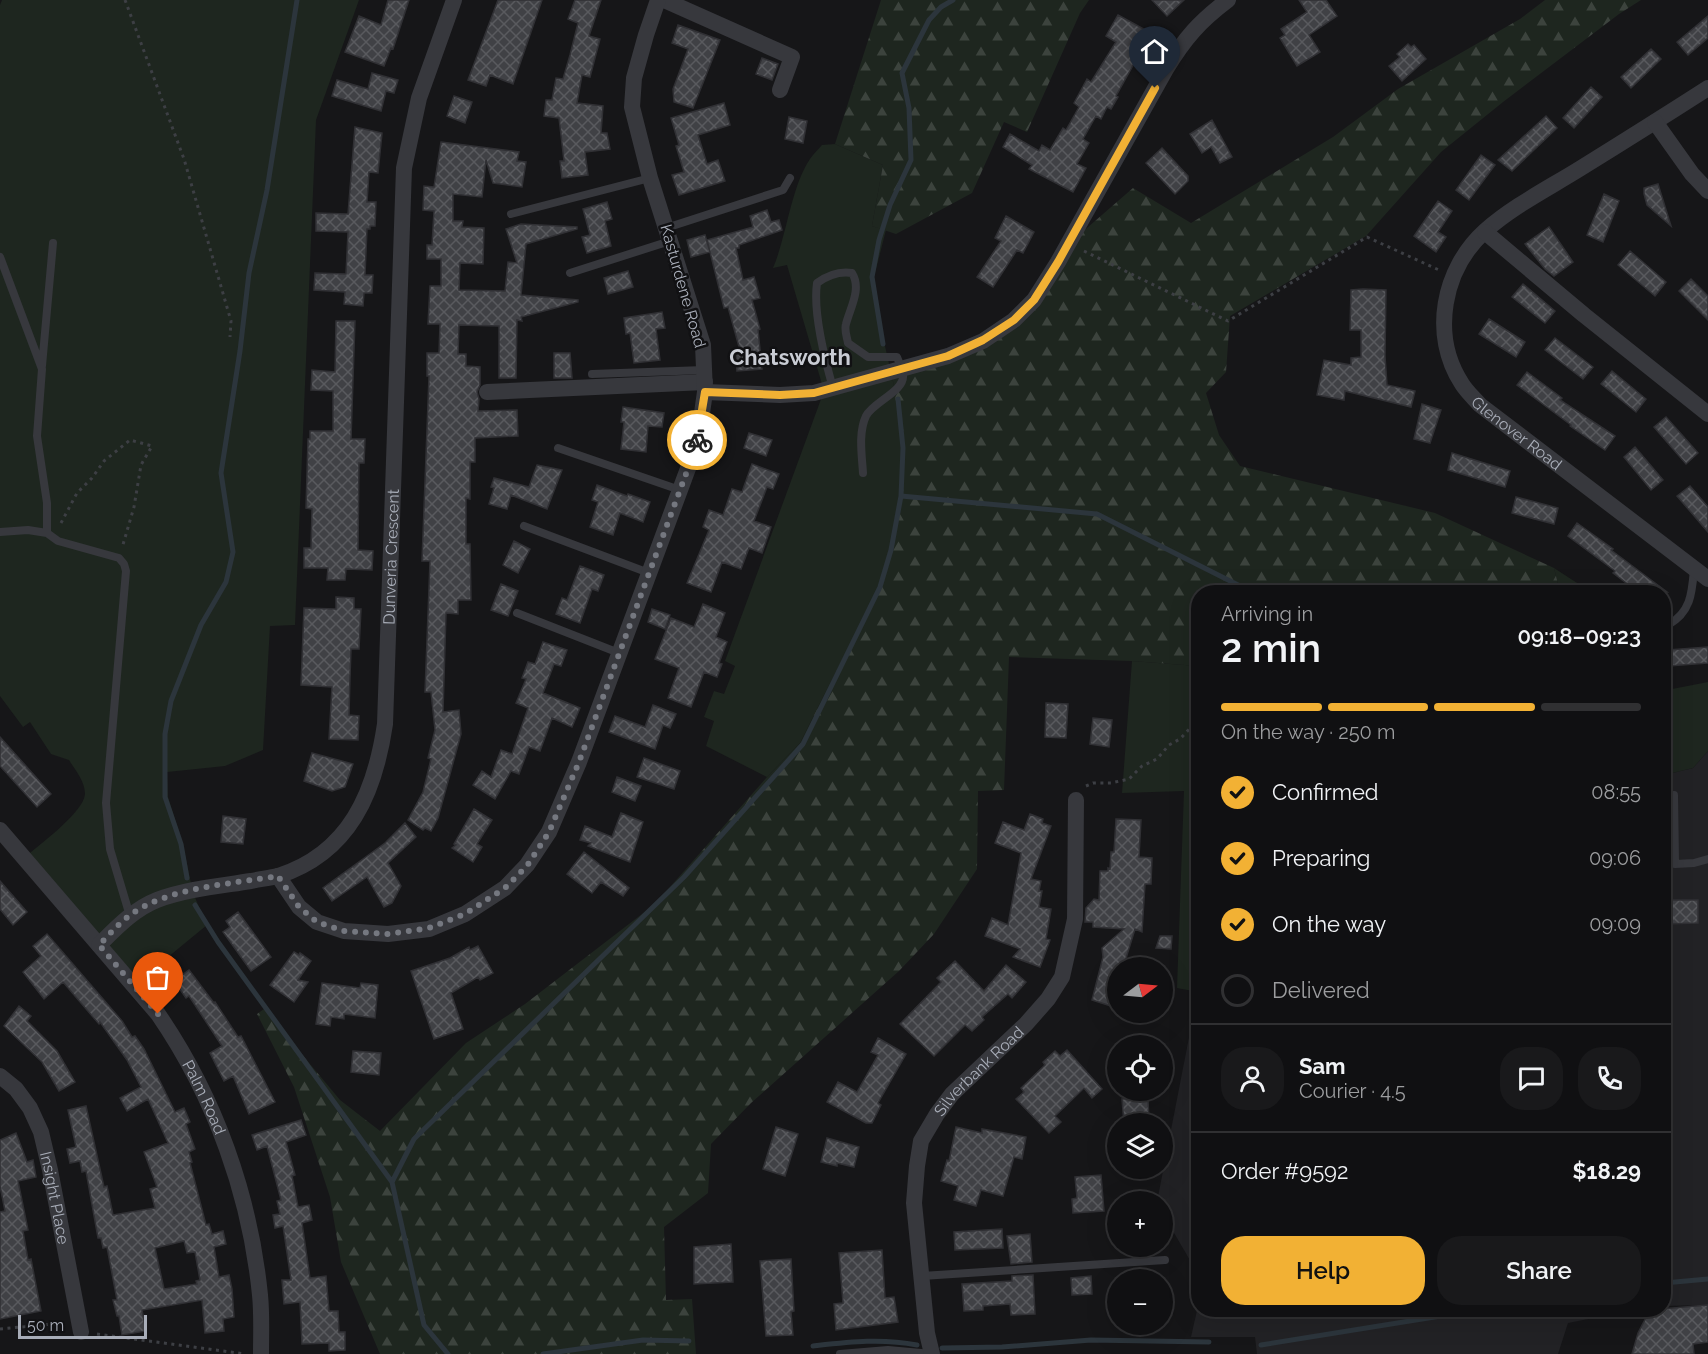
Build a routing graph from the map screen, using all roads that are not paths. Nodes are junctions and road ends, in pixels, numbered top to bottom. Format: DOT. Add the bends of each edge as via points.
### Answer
graph roads {
  1 [pos="454,0"];
  2 [pos="658,0"];
  3 [pos="664,0"];
  4 [pos="1228,0"];
  5 [pos="1708,88"];
  6 [pos="780,90"];
  7 [pos="1655,122"];
  8 [pos="650,178"];
  9 [pos="790,178"];
  10 [pos="1708,190"];
  11 [pos="511,214"];
  12 [pos="1485,232"];
  13 [pos="668,235"];
  14 [pos="53,243"];
  15 [pos="0,257"];
  16 [pos="570,273"];
  17 [pos="42,369"];
  18 [pos="902,369"];
  19 [pos="592,374"];
  20 [pos="705,381"];
  21 [pos="833,388"];
  22 [pos="488,392"];
  23 [pos="1708,414"];
  24 [pos="558,448"];
  25 [pos="863,473"];
  26 [pos="680,490"];
  27 [pos="524,526"];
  28 [pos="0,532"];
  29 [pos="47,533"];
  30 [pos="1694,568"];
  31 [pos="650,573"];
  32 [pos="1708,579"];
  33 [pos="517,613"];
  34 [pos="1671,623"];
  35 [pos="619,653"];
  36 [pos="1674,795"];
  37 [pos="1076,800"];
  38 [pos="0,830"];
  39 [pos="1708,859"];
  40 [pos="278,876"];
  41 [pos="130,915"];
  42 [pos="99,945"];
  43 [pos="0,1076"];
  44 [pos="1165,1260"];
  45 [pos="922,1276"];
  46 [pos="81,1327"];
  47 [pos="261,1354"];
  48 [pos="840,1354"];
  49 [pos="932,1354"];
  1 -- 40 [label="street, Dunveria Crescent" via="419,98 404,168 385,724 380,758 368,795 335,842 312,860"];
  2 -- 8 [label="street, Kasturdene Road" via="634,78 632,107"];
  3 -- 6 [label="street" via="792,57"];
  4 -- 18 [label="street" via="1184,40 1034,300 1014,320 983,340 948,356"];
  5 -- 7 [label="street, Glenover Road"];
  7 -- 10 [label="street"];
  7 -- 12 [label="street, Glenover Road"];
  8 -- 11 [label="lane"];
  8 -- 13 [label="street, Kasturdene Road"];
  9 -- 13 [label="lane" via="783,190"];
  12 -- 23 [label="street"];
  12 -- 30 [label="street, Glenover Road" via="1464,255 1452,276 1445,301 1444,329 1450,360 1462,384 1480,405"];
  13 -- 16 [label="lane"];
  13 -- 20 [label="street, Kasturdene Road" via="703,345"];
  14 -- 17 [label="lane"];
  15 -- 17 [label="lane"];
  17 -- 29 [label="lane" via="37,436 47,503"];
  18 -- 21 [label="street"];
  18 -- 21 [label="lane" via="897,357 868,357 848,343 846,324 853,305 855,278 852,273 834,274 817,283 815,297"];
  18 -- 25 [label="lane" via="899,387 868,411 864,419"];
  19 -- 20 [label="lane"];
  20 -- 21 [label="street" via="780,395"];
  20 -- 22 [label="street"];
  20 -- 26 [label="street, Kasturdene Road" via="695,446"];
  24 -- 26 [label="lane"];
  26 -- 31 [label="street, Kasturdene Road"];
  27 -- 31 [label="lane"];
  28 -- 29 [label="lane"];
  29 -- 41 [label="lane" via="58,541 119,558 126,571 106,814 110,849"];
  30 -- 32 [label="street, Glenover Road"];
  30 -- 34 [label="lane" via="1686,610"];
  31 -- 35 [label="street, Kasturdene Road"];
  33 -- 35 [label="lane"];
  35 -- 40 [label="street, Kasturdene Road" via="549,832 527,866 505,888 465,914 429,928 388,934 344,931 317,922 299,907"];
  36 -- 39 [label="lane" via="1675,864"];
  37 -- 45 [label="street, Silverbank Road" via="1075,919 1062,977 1026,1024 952,1094 921,1141 914,1203"];
  38 -- 42 [label="street, Palm Road"];
  40 -- 41 [label="street, Dunveria Crescent" via="156,900"];
  41 -- 42 [label="street, Dunveria Crescent"];
  42 -- 47 [label="street, Palm Road" via="177,1042 222,1135 253,1241 261,1296"];
  43 -- 46 [label="street, Insight Place" via="30,1108 41,1132"];
  44 -- 45 [label="lane"];
  45 -- 49 [label="street, Silverbank Road"];
  48 -- 49 [label="lane" via="888,1350"];
}
